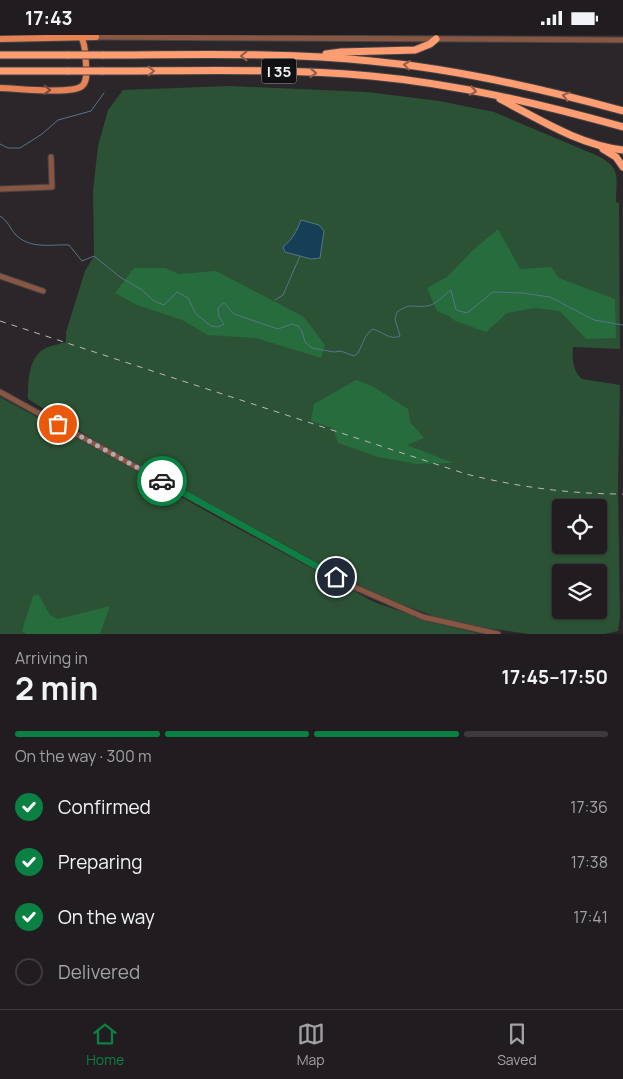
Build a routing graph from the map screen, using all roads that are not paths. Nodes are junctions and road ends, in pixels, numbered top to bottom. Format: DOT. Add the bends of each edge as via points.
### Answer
graph roads {
  1 [pos="81,37"];
  2 [pos="96,37"];
  3 [pos="0,39"];
  4 [pos="436,39"];
  5 [pos="623,40"];
  6 [pos="85,50"];
  7 [pos="0,55"];
  8 [pos="310,57"];
  9 [pos="0,71"];
  10 [pos="0,88"];
  11 [pos="491,94"];
  12 [pos="623,111"];
  13 [pos="623,127"];
  14 [pos="601,147"];
  15 [pos="623,150"];
  16 [pos="51,157"];
  17 [pos="623,167"];
  18 [pos="0,189"];
  19 [pos="0,276"];
  20 [pos="43,291"];
  21 [pos="0,392"];
  22 [pos="498,634"];
  1 -- 2 [label="main road"];
  1 -- 3 [label="main road"];
  1 -- 6 [label="main road"];
  2 -- 4 [label="street"];
  2 -- 6 [label="main road"];
  4 -- 5 [label="street"];
  4 -- 8 [label="highway" via="415,50 341,52"];
  10 -- 6 [label="main road, one-way" via="68,91 81,87 85,81"];
  8 -- 7 [label="highway, I 35, one-way, bridge"];
  12 -- 8 [label="highway, I 35, one-way" via="526,85 478,76 399,64"];
  9 -- 11 [label="highway, I 35, one-way, bridge" via="335,73"];
  11 -- 13 [label="highway, I 35"];
  11 -- 14 [label="highway"];
  14 -- 15 [label="highway"];
  14 -- 17 [label="highway" via="616,157"];
  16 -- 18 [label="street" via="52,187"];
  19 -- 20 [label="street"];
  21 -- 22 [label="street" via="352,587 423,617"];
}
